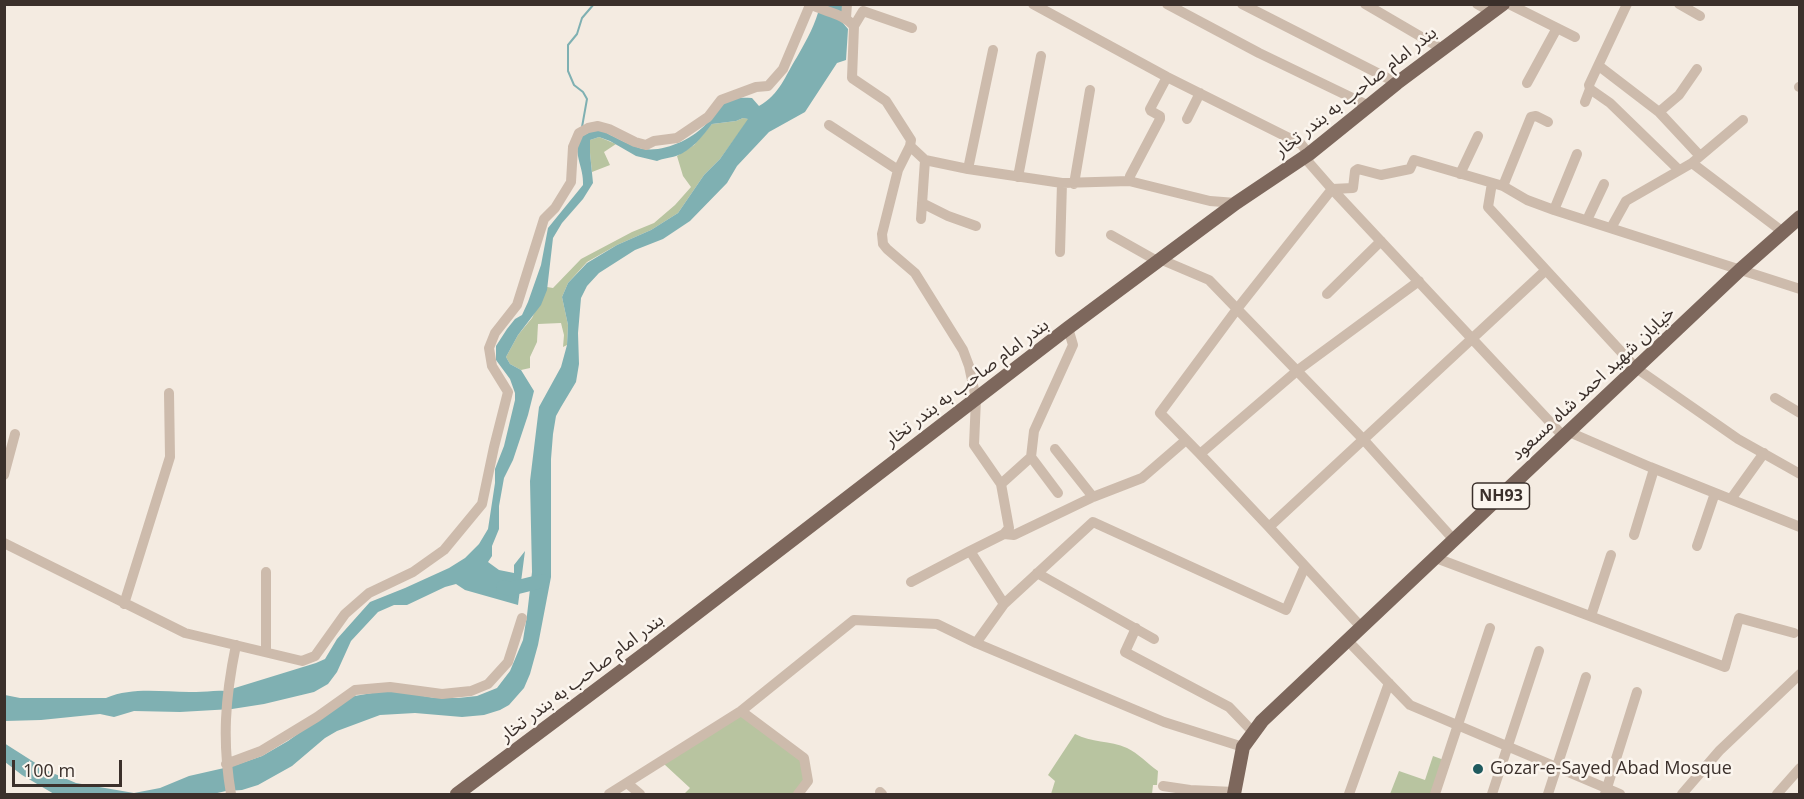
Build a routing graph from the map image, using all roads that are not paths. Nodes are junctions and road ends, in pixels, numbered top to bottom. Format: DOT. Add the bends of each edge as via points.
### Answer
graph roads {
  1 [pos="847,4"];
  2 [pos="1033,4"];
  3 [pos="1167,4"];
  4 [pos="1242,4"];
  5 [pos="1365,4"];
  6 [pos="1478,4"];
  7 [pos="1509,4"];
  8 [pos="1627,4"];
  9 [pos="1680,4"];
  10 [pos="812,6"];
  11 [pos="1497,8"];
  12 [pos="1700,16"];
  13 [pos="848,20"];
  14 [pos="912,28"];
  15 [pos="1557,28"];
  16 [pos="1575,37"];
  17 [pos="1442,49"];
  18 [pos="993,50"];
  19 [pos="1041,56"];
  20 [pos="1599,66"];
  21 [pos="1697,69"];
  22 [pos="1167,77"];
  23 [pos="1397,83"];
  24 [pos="1527,83"];
  25 [pos="1590,89"];
  26 [pos="1090,90"];
  27 [pos="1200,93"];
  28 [pos="1585,102"];
  29 [pos="1369,106"];
  30 [pos="1659,112"];
  31 [pos="1187,119"];
  32 [pos="1743,120"];
  33 [pos="1548,122"];
  34 [pos="829,125"];
  35 [pos="1478,136"];
  36 [pos="910,146"];
  37 [pos="1577,154"];
  38 [pos="1307,156"];
  39 [pos="925,160"];
  40 [pos="1696,160"];
  41 [pos="968,169"];
  42 [pos="898,170"];
  43 [pos="1679,170"];
  44 [pos="1461,174"];
  45 [pos="1018,177"];
  46 [pos="1129,181"];
  47 [pos="1062,183"];
  48 [pos="1074,184"];
  49 [pos="1604,184"];
  50 [pos="1497,185"];
  51 [pos="1332,189"];
  52 [pos="922,203"];
  53 [pos="1236,203"];
  54 [pos="1554,210"];
  55 [pos="1800,217"];
  56 [pos="921,219"];
  57 [pos="1587,220"];
  58 [pos="976,226"];
  59 [pos="1611,228"];
  60 [pos="1783,232"];
  61 [pos="1111,235"];
  62 [pos="1381,242"];
  63 [pos="1060,252"];
  64 [pos="1161,261"];
  65 [pos="1741,269"];
  66 [pos="1546,270"];
  67 [pos="1419,281"];
  68 [pos="1800,290"];
  69 [pos="1327,294"];
  70 [pos="1237,309"];
  71 [pos="1068,328"];
  72 [pos="1471,338"];
  73 [pos="1636,368"];
  74 [pos="1298,370"];
  75 [pos="168,393"];
  76 [pos="1775,398"];
  77 [pos="976,399"];
  78 [pos="1800,413"];
  79 [pos="15,434"];
  80 [pos="1566,435"];
  81 [pos="1363,439"];
  82 [pos="1186,440"];
  83 [pos="1055,448"];
  84 [pos="1764,453"];
  85 [pos="1200,454"];
  86 [pos="1031,457"];
  87 [pos="1654,469"];
  88 [pos="1800,474"];
  89 [pos="4,475"];
  90 [pos="1001,484"];
  91 [pos="1058,493"];
  92 [pos="1715,493"];
  93 [pos="1094,497"];
  94 [pos="1731,499"];
  95 [pos="1269,527"];
  96 [pos="1800,527"];
  97 [pos="1004,534"];
  98 [pos="1634,535"];
  99 [pos="1454,540"];
  100 [pos="4,543"];
  101 [pos="1696,546"];
  102 [pos="970,551"];
  103 [pos="1611,555"];
  104 [pos="1436,558"];
  105 [pos="1305,566"];
  106 [pos="266,572"];
  107 [pos="1037,573"];
  108 [pos="911,582"];
  109 [pos="124,604"];
  110 [pos="1004,604"];
  111 [pos="1592,615"];
  112 [pos="522,618"];
  113 [pos="1362,627"];
  114 [pos="1136,628"];
  115 [pos="1490,628"];
  116 [pos="1794,633"];
  117 [pos="1155,639"];
  118 [pos="1348,641"];
  119 [pos="976,643"];
  120 [pos="236,645"];
  121 [pos="1539,651"];
  122 [pos="266,652"];
  123 [pos="1800,674"];
  124 [pos="1586,677"];
  125 [pos="1389,683"];
  126 [pos="1637,692"];
  127 [pos="741,711"];
  128 [pos="1458,725"];
  129 [pos="1252,732"];
  130 [pos="1508,746"];
  131 [pos="1243,747"];
  132 [pos="226,764"];
  133 [pos="1558,767"];
  134 [pos="1800,768"];
  135 [pos="627,783"];
  136 [pos="1163,786"];
  137 [pos="1606,791"];
  138 [pos="230,793"];
  139 [pos="1234,793"];
  140 [pos="457,795"];
  141 [pos="609,795"];
  142 [pos="640,795"];
  143 [pos="798,795"];
  144 [pos="1349,795"];
  145 [pos="1435,795"];
  146 [pos="1492,795"];
  147 [pos="1548,795"];
  148 [pos="1620,795"];
  149 [pos="1682,795"];
  150 [pos="1777,795"];
  1 -- 13 [label="street"];
  2 -- 22 [label="street"];
  3 -- 29 [label="street"];
  4 -- 23 [label="street"];
  5 -- 17 [label="street"];
  6 -- 11 [label="street"];
  7 -- 15 [label="street"];
  8 -- 20 [label="street"];
  9 -- 12 [label="street"];
  10 -- 13 [label="street"];
  10 -- 122 [label="street" via="783,69 768,86 722,100 708,117 677,138 646,145 598,126 583,131 573,147 571,182 544,219 517,304 489,348 492,366 508,393 482,504 444,550 413,572 369,593 345,614 315,656 302,661"];
  11 -- 17 [label="main road, بندر امام صاحب به بندر تخار"];
  13 -- 14 [label="street" via="863,11"];
  13 -- 36 [label="street" via="852,78 886,101 911,140"];
  15 -- 16 [label="street"];
  15 -- 24 [label="street"];
  17 -- 23 [label="main road, بندر امام صاحب به بندر تخار"];
  18 -- 41 [label="street"];
  19 -- 45 [label="street"];
  20 -- 25 [label="street"];
  20 -- 30 [label="street"];
  21 -- 30 [label="street" via="1679,95"];
  22 -- 27 [label="street"];
  22 -- 46 [label="street" via="1150,109 1160,119"];
  23 -- 29 [label="main road, بندر امام صاحب به بندر تخار"];
  25 -- 28 [label="street"];
  25 -- 43 [label="street" via="1610,103"];
  26 -- 48 [label="street"];
  27 -- 31 [label="street"];
  27 -- 38 [label="street" via="1300,144"];
  29 -- 38 [label="main road, بندر امام صاحب به بندر تخار"];
  30 -- 40 [label="street"];
  32 -- 40 [label="street"];
  33 -- 50 [label="street" via="1531,117"];
  34 -- 42 [label="street"];
  35 -- 44 [label="street"];
  36 -- 39 [label="street"];
  36 -- 42 [label="street"];
  37 -- 54 [label="street"];
  38 -- 51 [label="street"];
  38 -- 53 [label="main road, بندر امام صاحب به بندر تخار"];
  39 -- 41 [label="street"];
  39 -- 52 [label="street"];
  40 -- 43 [label="street"];
  40 -- 60 [label="street"];
  41 -- 45 [label="street"];
  42 -- 77 [label="street" via="883,244 915,273 963,350"];
  43 -- 59 [label="street" via="1626,201"];
  44 -- 50 [label="street"];
  44 -- 51 [label="street" via="1414,160 1410,169 1382,175 1358,169 1353,188"];
  45 -- 47 [label="street"];
  46 -- 48 [label="street"];
  46 -- 53 [label="street" via="1210,201"];
  47 -- 48 [label="street"];
  47 -- 63 [label="street"];
  49 -- 57 [label="street"];
  50 -- 54 [label="street"];
  50 -- 66 [label="street" via="1488,207"];
  51 -- 62 [label="street"];
  51 -- 70 [label="street"];
  52 -- 56 [label="street"];
  52 -- 58 [label="street"];
  53 -- 64 [label="main road, بندر امام صاحب به بندر تخار"];
  54 -- 57 [label="street"];
  55 -- 60 [label="main road, خیابان شهید احمد شاه مسعود / NH93"];
  57 -- 59 [label="street"];
  59 -- 65 [label="street"];
  60 -- 65 [label="main road, خیابان شهید احمد شاه مسعود / NH93"];
  61 -- 64 [label="street"];
  62 -- 67 [label="street"];
  62 -- 69 [label="street"];
  64 -- 70 [label="street" via="1209,280"];
  64 -- 71 [label="main road, بندر امام صاحب به بندر تخار"];
  65 -- 68 [label="street"];
  65 -- 73 [label="main road, خیابان شهید احمد شاه مسعود / NH93"];
  66 -- 72 [label="street"];
  66 -- 73 [label="street"];
  67 -- 72 [label="street"];
  67 -- 74 [label="street"];
  70 -- 74 [label="street"];
  70 -- 82 [label="street" via="1160,413"];
  71 -- 77 [label="main road, بندر امام صاحب به بندر تخار"];
  71 -- 86 [label="street" via="1073,345 1034,431"];
  72 -- 80 [label="street"];
  72 -- 81 [label="street"];
  73 -- 80 [label="main road, خیابان شهید احمد شاه مسعود / NH93"];
  73 -- 84 [label="street"];
  74 -- 81 [label="street"];
  74 -- 85 [label="street"];
  75 -- 109 [label="street" via="170,457"];
  76 -- 78 [label="street"];
  77 -- 90 [label="street" via="974,445"];
  77 -- 140 [label="main road, بندر امام صاحب به بندر تخار"];
  79 -- 89 [label="street"];
  80 -- 87 [label="street"];
  80 -- 99 [label="main road, خیابان شهید احمد شاه مسعود / NH93"];
  81 -- 95 [label="street"];
  81 -- 99 [label="street"];
  82 -- 85 [label="street"];
  82 -- 93 [label="street" via="1142,478"];
  83 -- 93 [label="street"];
  84 -- 88 [label="street"];
  84 -- 94 [label="street"];
  85 -- 95 [label="street"];
  86 -- 90 [label="street"];
  86 -- 91 [label="street"];
  87 -- 92 [label="street"];
  87 -- 98 [label="street"];
  90 -- 97 [label="street" via="1008,528"];
  92 -- 94 [label="street"];
  92 -- 101 [label="street"];
  93 -- 97 [label="street" via="1014,535"];
  94 -- 96 [label="street"];
  95 -- 105 [label="street"];
  97 -- 102 [label="street"];
  99 -- 104 [label="main road, خیابان شهید احمد شاه مسعود / NH93"];
  100 -- 109 [label="street"];
  102 -- 108 [label="street"];
  102 -- 110 [label="street"];
  103 -- 111 [label="street"];
  104 -- 111 [label="street"];
  104 -- 113 [label="main road, خیابان شهید احمد شاه مسعود / NH93"];
  105 -- 107 [label="street" via="1286,610 1093,522"];
  105 -- 113 [label="street"];
  106 -- 122 [label="street"];
  107 -- 110 [label="street"];
  107 -- 114 [label="street"];
  109 -- 120 [label="street" via="185,633"];
  110 -- 119 [label="street"];
  111 -- 116 [label="street" via="1725,667 1739,618"];
  112 -- 132 [label="street" via="508,662 488,684 471,691 442,694 390,687 355,690 261,751"];
  113 -- 118 [label="main road, خیابان شهید احمد شاه مسعود / NH93"];
  114 -- 117 [label="street"];
  114 -- 129 [label="street" via="1125,652 1229,707"];
  115 -- 128 [label="street"];
  118 -- 125 [label="street"];
  118 -- 129 [label="main road, خیابان شهید احمد شاه مسعود / NH93"];
  119 -- 127 [label="street" via="937,624 854,620"];
  119 -- 131 [label="street" via="1164,722"];
  120 -- 122 [label="street"];
  120 -- 132 [label="street" via="226,711"];
  121 -- 130 [label="street"];
  123 -- 149 [label="street" via="1720,750"];
  124 -- 133 [label="street"];
  125 -- 128 [label="street" via="1410,705"];
  125 -- 144 [label="street"];
  126 -- 137 [label="street"];
  127 -- 135 [label="street"];
  127 -- 143 [label="street" via="804,758 808,781"];
  128 -- 130 [label="street"];
  128 -- 145 [label="street"];
  129 -- 131 [label="main road, خیابان شهید احمد شاه مسعود / NH93"];
  130 -- 133 [label="street"];
  130 -- 146 [label="street"];
  131 -- 139 [label="main road, خیابان شهید احمد شاه مسعود / NH93"];
  132 -- 138 [label="street"];
  133 -- 137 [label="street"];
  133 -- 147 [label="street"];
  134 -- 150 [label="street"];
  135 -- 141 [label="street"];
  135 -- 142 [label="street"];
  136 -- 139 [label="street"];
  137 -- 148 [label="street"];
}
